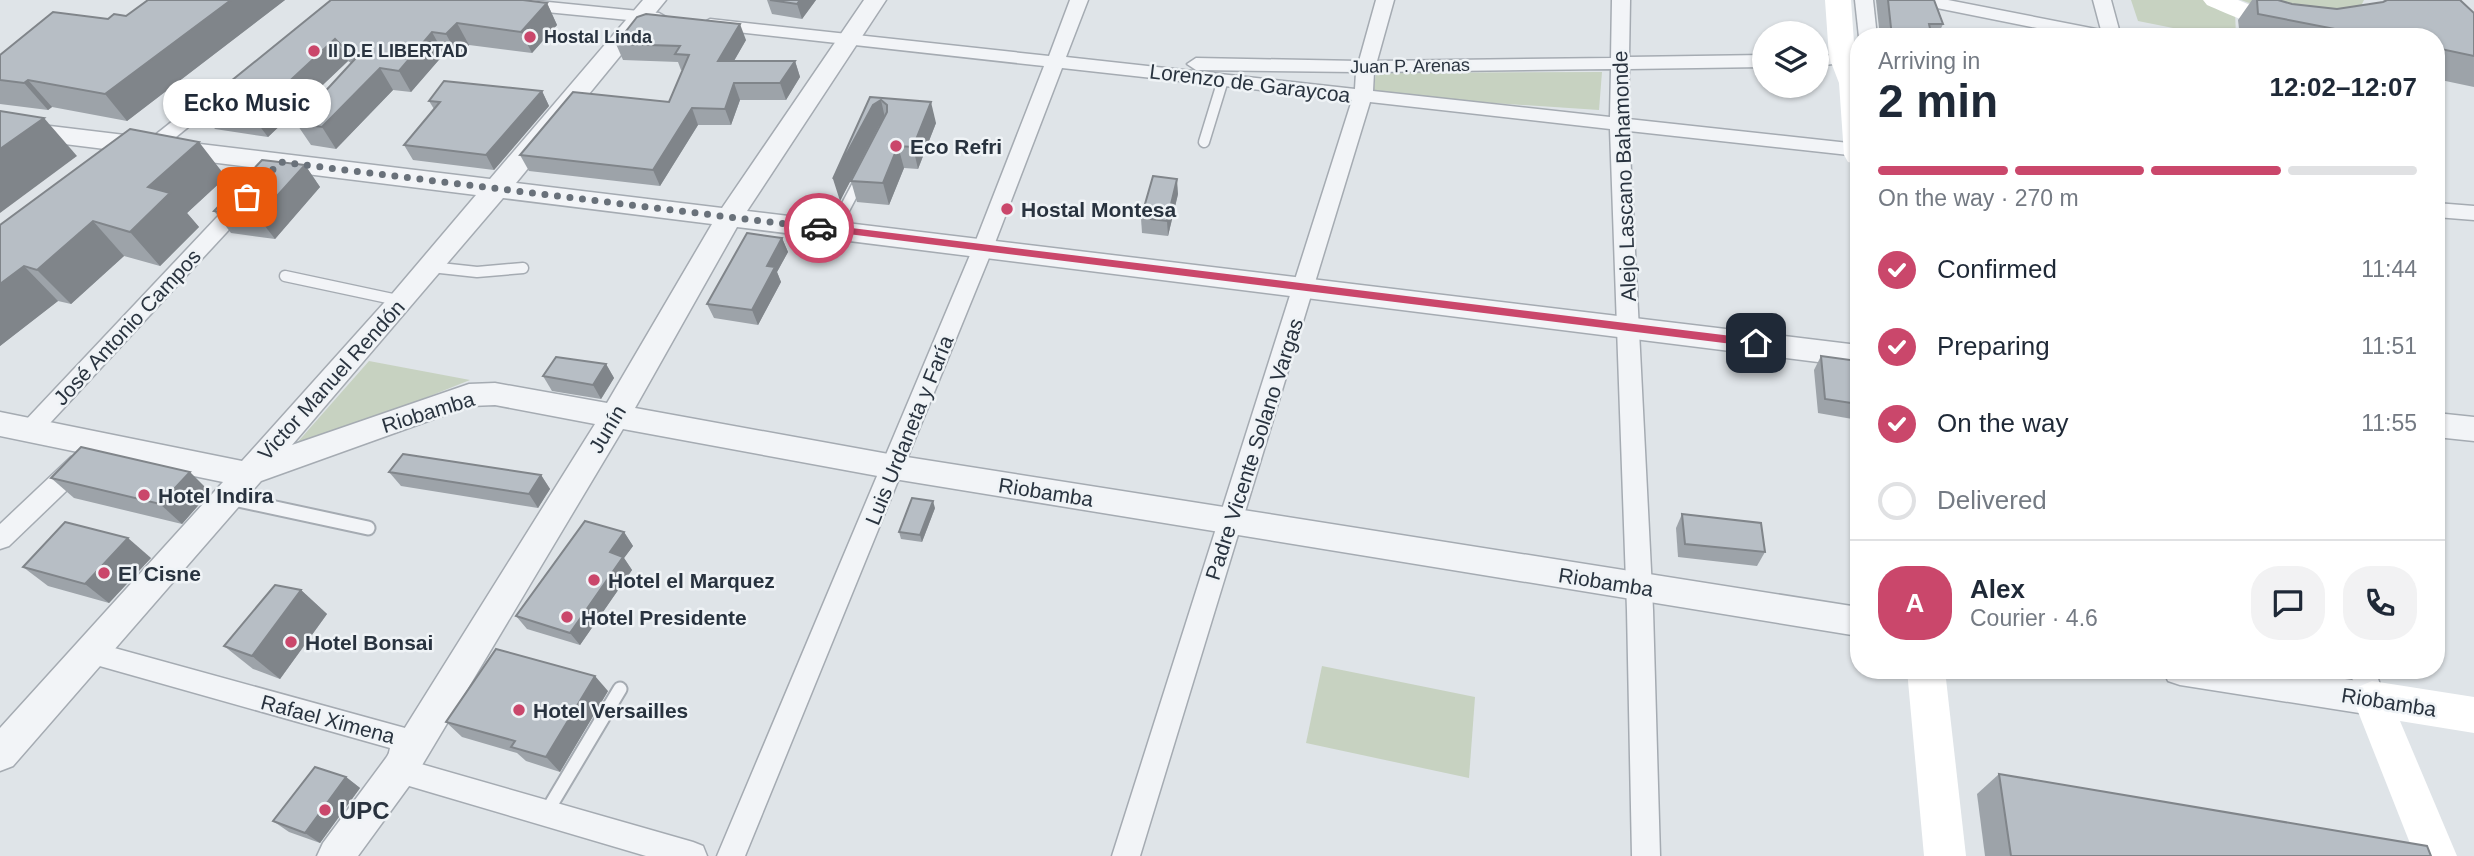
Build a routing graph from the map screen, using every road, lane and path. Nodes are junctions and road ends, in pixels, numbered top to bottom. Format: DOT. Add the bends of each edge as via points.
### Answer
graph roads {
  1 [pos="475,0"];
  2 [pos="875,0"];
  3 [pos="1079,0"];
  4 [pos="1385,0"];
  5 [pos="1621,0"];
  6 [pos="1864,0"];
  7 [pos="1922,0"];
  8 [pos="2102,0"];
  9 [pos="2216,0"];
  10 [pos="638,5"];
  11 [pos="1838,7"];
  12 [pos="2302,25"];
  13 [pos="1867,28"];
  14 [pos="2066,28"];
  15 [pos="2110,28"];
  16 [pos="848,39"];
  17 [pos="1057,61"];
  18 [pos="1752,61"];
  19 [pos="1619,63"];
  20 [pos="1366,67"];
  21 [pos="1850,71"];
  22 [pos="240,76"];
  23 [pos="1223,80"];
  24 [pos="1363,96"];
  25 [pos="1619,124"];
  26 [pos="0,128"];
  27 [pos="1203,142"];
  28 [pos="153,146"];
  29 [pos="1850,151"];
  30 [pos="280,162"];
  31 [pos="131,163"];
  32 [pos="869,163"];
  33 [pos="498,188"];
  34 [pos="2445,211"];
  35 [pos="2474,213"];
  36 [pos="730,216"];
  37 [pos="834,229"];
  38 [pos="983,248"];
  39 [pos="431,267"];
  40 [pos="523,268"];
  41 [pos="285,276"];
  42 [pos="1306,288"];
  43 [pos="402,301"];
  44 [pos="1629,327"];
  45 [pos="1850,355"];
  46 [pos="615,416"];
  47 [pos="0,424"];
  48 [pos="2445,426"];
  49 [pos="2474,429"];
  50 [pos="30,430"];
  51 [pos="99,445"];
  52 [pos="894,467"];
  53 [pos="246,474"];
  54 [pos="225,497"];
  55 [pos="1230,520"];
  56 [pos="368,528"];
  57 [pos="0,539"];
  58 [pos="1639,588"];
  59 [pos="1850,621"];
  60 [pos="89,652"];
  61 [pos="1927,679"];
  62 [pos="2300,679"];
  63 [pos="2367,684"];
  64 [pos="620,689"];
  65 [pos="2474,715"];
  66 [pos="0,754"];
  67 [pos="399,770"];
  68 [pos="546,813"];
  69 [pos="336,856"];
  70 [pos="693,856"];
  71 [pos="731,856"];
  72 [pos="1126,856"];
  73 [pos="1646,856"];
  74 [pos="1945,856"];
  75 [pos="2436,856"];
  1 -- 10 [label="street, Lorenzo de Garaycoa"];
  2 -- 16 [label="street, Junín"];
  3 -- 17 [label="street, Luis Urdaneta y Faría"];
  4 -- 20 [label="street, Padre Vicente Solano Vargas"];
  5 -- 19 [label="street, Alejo Lascano Bahamonde"];
  6 -- 13 [label="street"];
  7 -- 14 [label="street"];
  8 -- 15 [label="street"];
  9 -- 12 [label="main road" via="2252,15"];
  10 -- 16 [label="street, Lorenzo de Garaycoa" via="688,21"];
  10 -- 33 [label="street, Victor Manuel Rendón"];
  11 -- 21 [label="main road" via="1842,57"];
  16 -- 17 [label="street, Lorenzo de Garaycoa"];
  16 -- 36 [label="street, Junín"];
  17 -- 20 [label="street, Juan P. Arenas"];
  17 -- 23 [label="street, Lorenzo de Garaycoa"];
  17 -- 38 [label="street, Luis Urdaneta y Faría"];
  18 -- 19 [label="street, Juan P. Arenas"];
  19 -- 20 [label="street, Juan P. Arenas"];
  19 -- 25 [label="street, Alejo Lascano Bahamonde"];
  20 -- 24 [label="street, Padre Vicente Solano Vargas"];
  22 -- 28 [label="street"];
  23 -- 24 [label="street, Lorenzo de Garaycoa"];
  23 -- 27 [label="lane"];
  24 -- 25 [label="street, Lorenzo de Garaycoa"];
  24 -- 42 [label="street, Padre Vicente Solano Vargas"];
  25 -- 29 [label="street, Lorenzo de Garaycoa"];
  25 -- 44 [label="street, Alejo Lascano Bahamonde"];
  26 -- 28 [label="street"];
  28 -- 30 [label="street"];
  28 -- 31 [label="street"];
  30 -- 33 [label="street"];
  30 -- 50 [label="street, José Antonio Campos"];
  32 -- 37 [label="lane"];
  33 -- 36 [label="street"];
  33 -- 39 [label="street, Victor Manuel Rendón"];
  34 -- 35 [label="street"];
  36 -- 37 [label="street"];
  36 -- 46 [label="street, Junín"];
  37 -- 38 [label="street"];
  38 -- 42 [label="street"];
  38 -- 52 [label="street, Luis Urdaneta y Faría"];
  39 -- 40 [label="lane" via="491,272"];
  39 -- 43 [label="street, Victor Manuel Rendón"];
  41 -- 43 [label="lane"];
  42 -- 44 [label="street"];
  42 -- 55 [label="street, Padre Vicente Solano Vargas"];
  43 -- 53 [label="street, Victor Manuel Rendón"];
  44 -- 45 [label="street"];
  44 -- 58 [label="street, Alejo Lascano Bahamonde"];
  46 -- 52 [label="street, Riobamba"];
  46 -- 53 [label="street, Riobamba" via="495,394 469,395"];
  46 -- 67 [label="street, Junín"];
  47 -- 50 [label="street"];
  48 -- 49 [label="street"];
  50 -- 51 [label="street"];
  51 -- 53 [label="street"];
  51 -- 57 [label="street"];
  52 -- 55 [label="street, Riobamba"];
  52 -- 71 [label="street, Luis Urdaneta y Faría"];
  53 -- 54 [label="street, Victor Manuel Rendón"];
  54 -- 56 [label="lane"];
  54 -- 60 [label="street, Victor Manuel Rendón"];
  55 -- 58 [label="street, Riobamba"];
  55 -- 72 [label="street, Padre Vicente Solano Vargas"];
  58 -- 59 [label="street, Riobamba"];
  58 -- 73 [label="street, Alejo Lascano Bahamonde"];
  60 -- 66 [label="street, Victor Manuel Rendón"];
  60 -- 67 [label="street, Rafael Ximena" via="405,740"];
  61 -- 74 [label="main road"];
  62 -- 63 [label="street, Riobamba"];
  63 -- 65 [label="main road, Riobamba"];
  63 -- 75 [label="main road"];
  64 -- 68 [label="lane"];
  67 -- 68 [label="street, Rafael Ximena"];
  67 -- 69 [label="street, Junín"];
  68 -- 70 [label="street, Rafael Ximena"];
}
